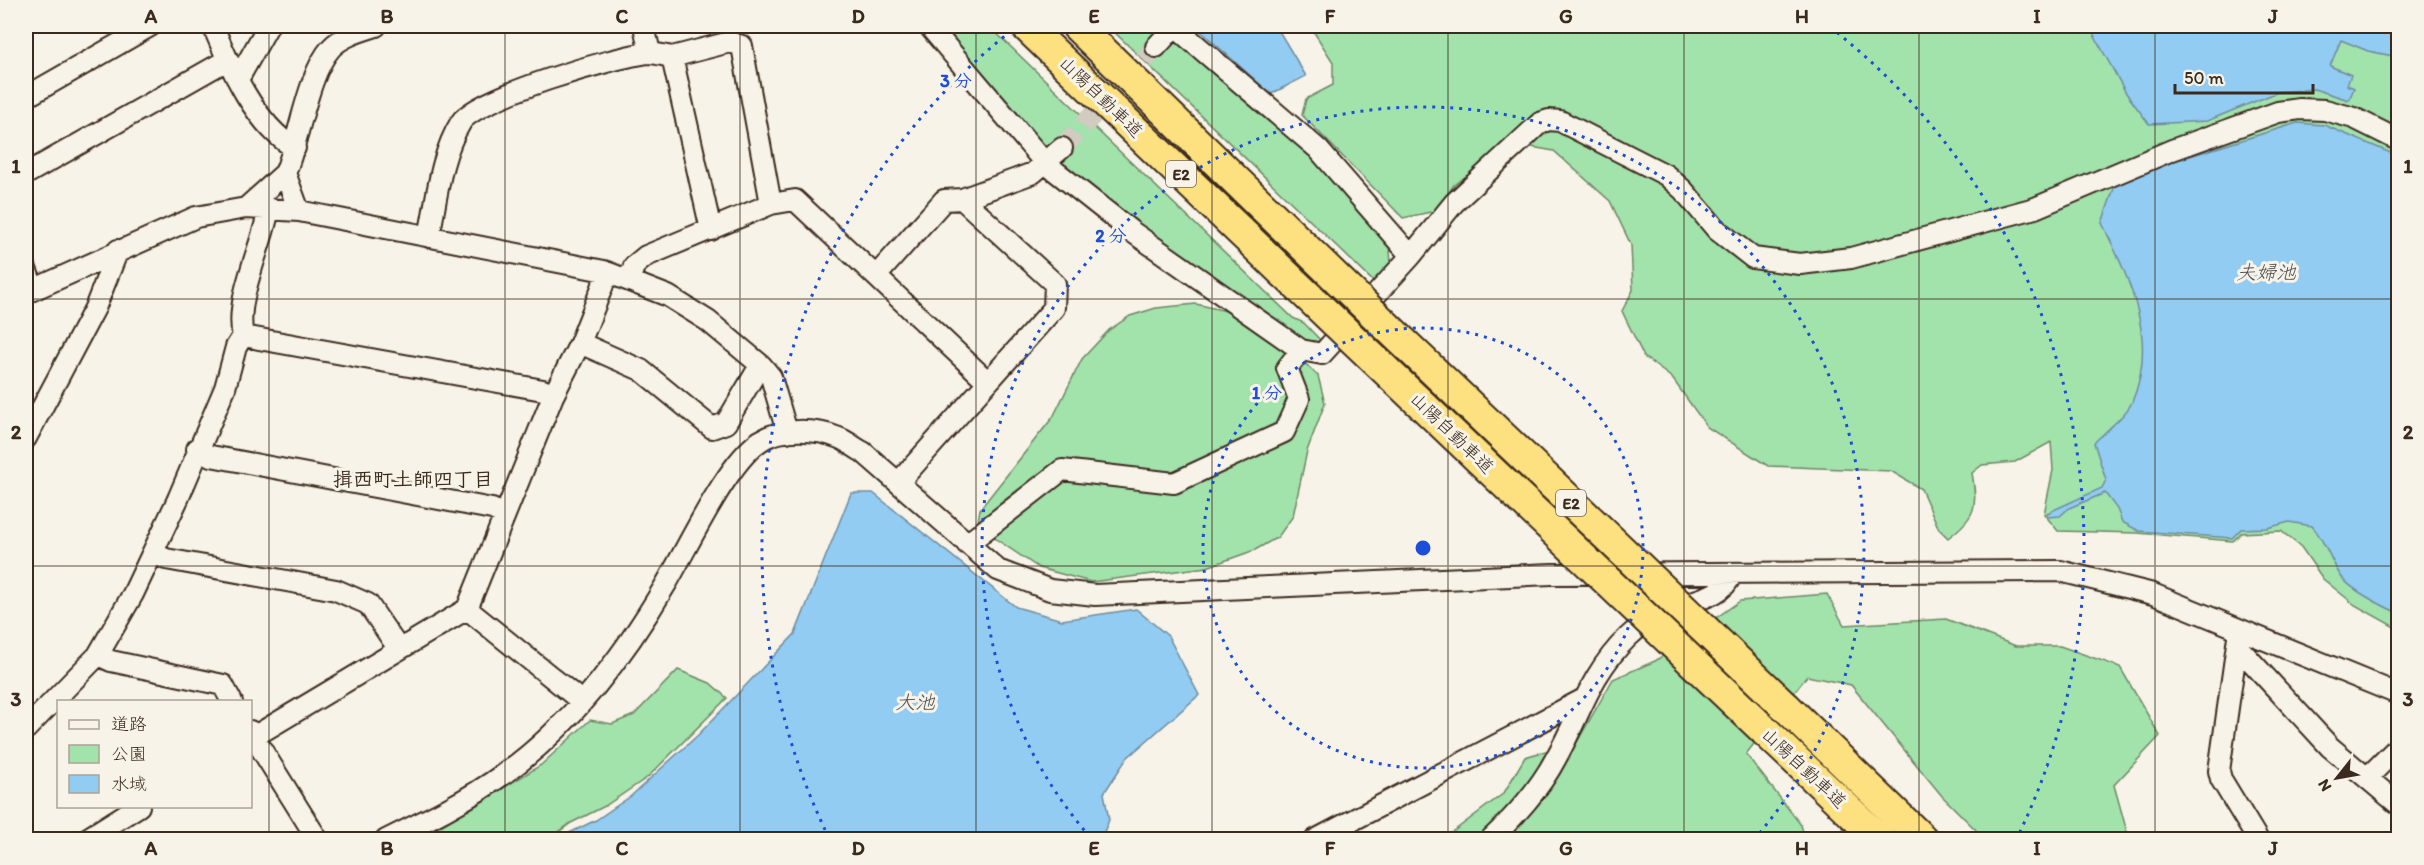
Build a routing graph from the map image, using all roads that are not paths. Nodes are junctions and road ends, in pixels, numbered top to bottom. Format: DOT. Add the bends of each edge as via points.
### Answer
graph roads {
  1 [pos="150,26"];
  2 [pos="213,26"];
  3 [pos="268,26"];
  4 [pos="376,26"];
  5 [pos="644,26"];
  6 [pos="929,26"];
  7 [pos="1026,26"];
  8 [pos="1079,26"];
  9 [pos="1174,26"];
  10 [pos="1156,47"];
  11 [pos="650,53"];
  12 [pos="672,57"];
  13 [pos="232,69"];
  14 [pos="26,97"];
  15 [pos="2398,140"];
  16 [pos="296,148"];
  17 [pos="1062,148"];
  18 [pos="1046,163"];
  19 [pos="285,173"];
  20 [pos="26,174"];
  21 [pos="962,199"];
  22 [pos="771,204"];
  23 [pos="246,208"];
  24 [pos="269,208"];
  25 [pos="299,211"];
  26 [pos="711,230"];
  27 [pos="429,237"];
  28 [pos="118,250"];
  29 [pos="1412,256"];
  30 [pos="26,269"];
  31 [pos="604,271"];
  32 [pos="877,275"];
  33 [pos="630,279"];
  34 [pos="29,291"];
  35 [pos="243,336"];
  36 [pos="580,343"];
  37 [pos="1301,350"];
  38 [pos="762,366"];
  39 [pos="988,382"];
  40 [pos="553,396"];
  41 [pos="787,432"];
  42 [pos="26,438"];
  43 [pos="197,449"];
  44 [pos="899,483"];
  45 [pos="505,515"];
  46 [pos="966,544"];
  47 [pos="153,554"];
  48 [pos="1731,575"];
  49 [pos="467,609"];
  50 [pos="2238,638"];
  51 [pos="399,648"];
  52 [pos="98,655"];
  53 [pos="2398,694"];
  54 [pos="231,700"];
  55 [pos="1582,700"];
  56 [pos="581,701"];
  57 [pos="26,729"];
  58 [pos="252,735"];
  59 [pos="2398,747"];
  60 [pos="1809,771"];
  61 [pos="2367,778"];
  62 [pos="1885,803"];
  63 [pos="2398,804"];
  64 [pos="137,808"];
  65 [pos="85,840"];
  66 [pos="318,840"];
  67 [pos="386,840"];
  68 [pos="1315,840"];
  69 [pos="1490,840"];
  70 [pos="1863,840"];
  71 [pos="1880,840"];
  72 [pos="1923,840"];
  73 [pos="1929,840"];
  74 [pos="2258,840"];
  1 -- 14 [label="street"];
  2 -- 13 [label="street"];
  3 -- 13 [label="street" via="241,74"];
  4 -- 16 [label="street" via="331,47 317,69"];
  5 -- 11 [label="street"];
  6 -- 18 [label="street"];
  7 -- 60 [label="highway, 山陽自動車道 / E2, bridge"];
  8 -- 62 [label="highway, 山陽自動車道 / E2, bridge"];
  9 -- 10 [label="street"];
  9 -- 29 [label="street" via="1318,149"];
  11 -- 12 [label="street"];
  11 -- 27 [label="street" via="552,77 487,102 462,120 446,152"];
  12 -- 22 [label="street" via="730,42 742,46"];
  12 -- 26 [label="street"];
  13 -- 16 [label="street" via="279,138"];
  13 -- 20 [label="street"];
  15 -- 29 [label="street" via="2354,118 2325,110 2278,112 2172,150 2035,208 1851,258 1800,264 1753,258 1737,248 1666,175 1560,121 1549,120 1540,123 1462,195"];
  16 -- 19 [label="street"];
  17 -- 18 [label="street"];
  18 -- 21 [label="street" via="1033,173"];
  18 -- 37 [label="street" via="1131,231"];
  19 -- 23 [label="street"];
  19 -- 25 [label="street"];
  21 -- 32 [label="street" via="944,200"];
  21 -- 39 [label="street" via="1055,284 1054,308"];
  22 -- 26 [label="street"];
  22 -- 32 [label="street" via="795,200"];
  23 -- 24 [label="street"];
  23 -- 28 [label="street" via="196,216"];
  24 -- 25 [label="street"];
  24 -- 35 [label="street" via="240,324"];
  25 -- 27 [label="street"];
  26 -- 33 [label="street" via="646,256 634,266"];
  27 -- 31 [label="street"];
  28 -- 34 [label="street"];
  28 -- 42 [label="street" via="95,308"];
  29 -- 37 [label="street" via="1322,354"];
  30 -- 34 [label="street"];
  31 -- 33 [label="street"];
  31 -- 36 [label="street" via="603,285"];
  32 -- 39 [label="street"];
  33 -- 38 [label="street" via="668,296 708,321"];
  35 -- 40 [label="street" via="543,390"];
  35 -- 43 [label="street"];
  36 -- 38 [label="street" via="641,370 712,428 726,423"];
  36 -- 40 [label="street"];
  37 -- 46 [label="street" via="1287,368 1299,399 1284,432 1174,483 1062,470"];
  38 -- 41 [label="street" via="771,377"];
  39 -- 44 [label="street"];
  40 -- 45 [label="street"];
  41 -- 44 [label="street" via="840,438"];
  41 -- 56 [label="street" via="770,436 746,452 664,587"];
  43 -- 45 [label="street" via="211,456 492,509"];
  43 -- 47 [label="street"];
  44 -- 46 [label="street"];
  45 -- 49 [label="street"];
  46 -- 48 [label="street" via="998,570 1050,590 1095,595 1552,574"];
  47 -- 51 [label="street" via="336,590 368,604"];
  47 -- 52 [label="street"];
  48 -- 50 [label="street" via="2060,571 2153,594"];
  48 -- 55 [label="street" via="1728,585 1670,609 1629,636 1603,664"];
  49 -- 51 [label="street"];
  49 -- 56 [label="street"];
  50 -- 53 [label="street"];
  50 -- 61 [label="street" via="2330,747"];
  50 -- 74 [label="street" via="2219,771"];
  51 -- 58 [label="street"];
  52 -- 54 [label="street" via="223,685"];
  52 -- 57 [label="street"];
  55 -- 68 [label="street"];
  55 -- 69 [label="street" via="1557,757 1537,790"];
  56 -- 67 [label="street" via="539,746 505,774 438,815"];
  58 -- 66 [label="street"];
  59 -- 61 [label="street"];
  60 -- 70 [label="highway"];
  60 -- 71 [label="highway, 山陽自動車道 / E2"];
  61 -- 63 [label="street"];
  62 -- 72 [label="highway, 山陽自動車道 / E2"];
  62 -- 73 [label="highway"];
  64 -- 65 [label="street"];
}
